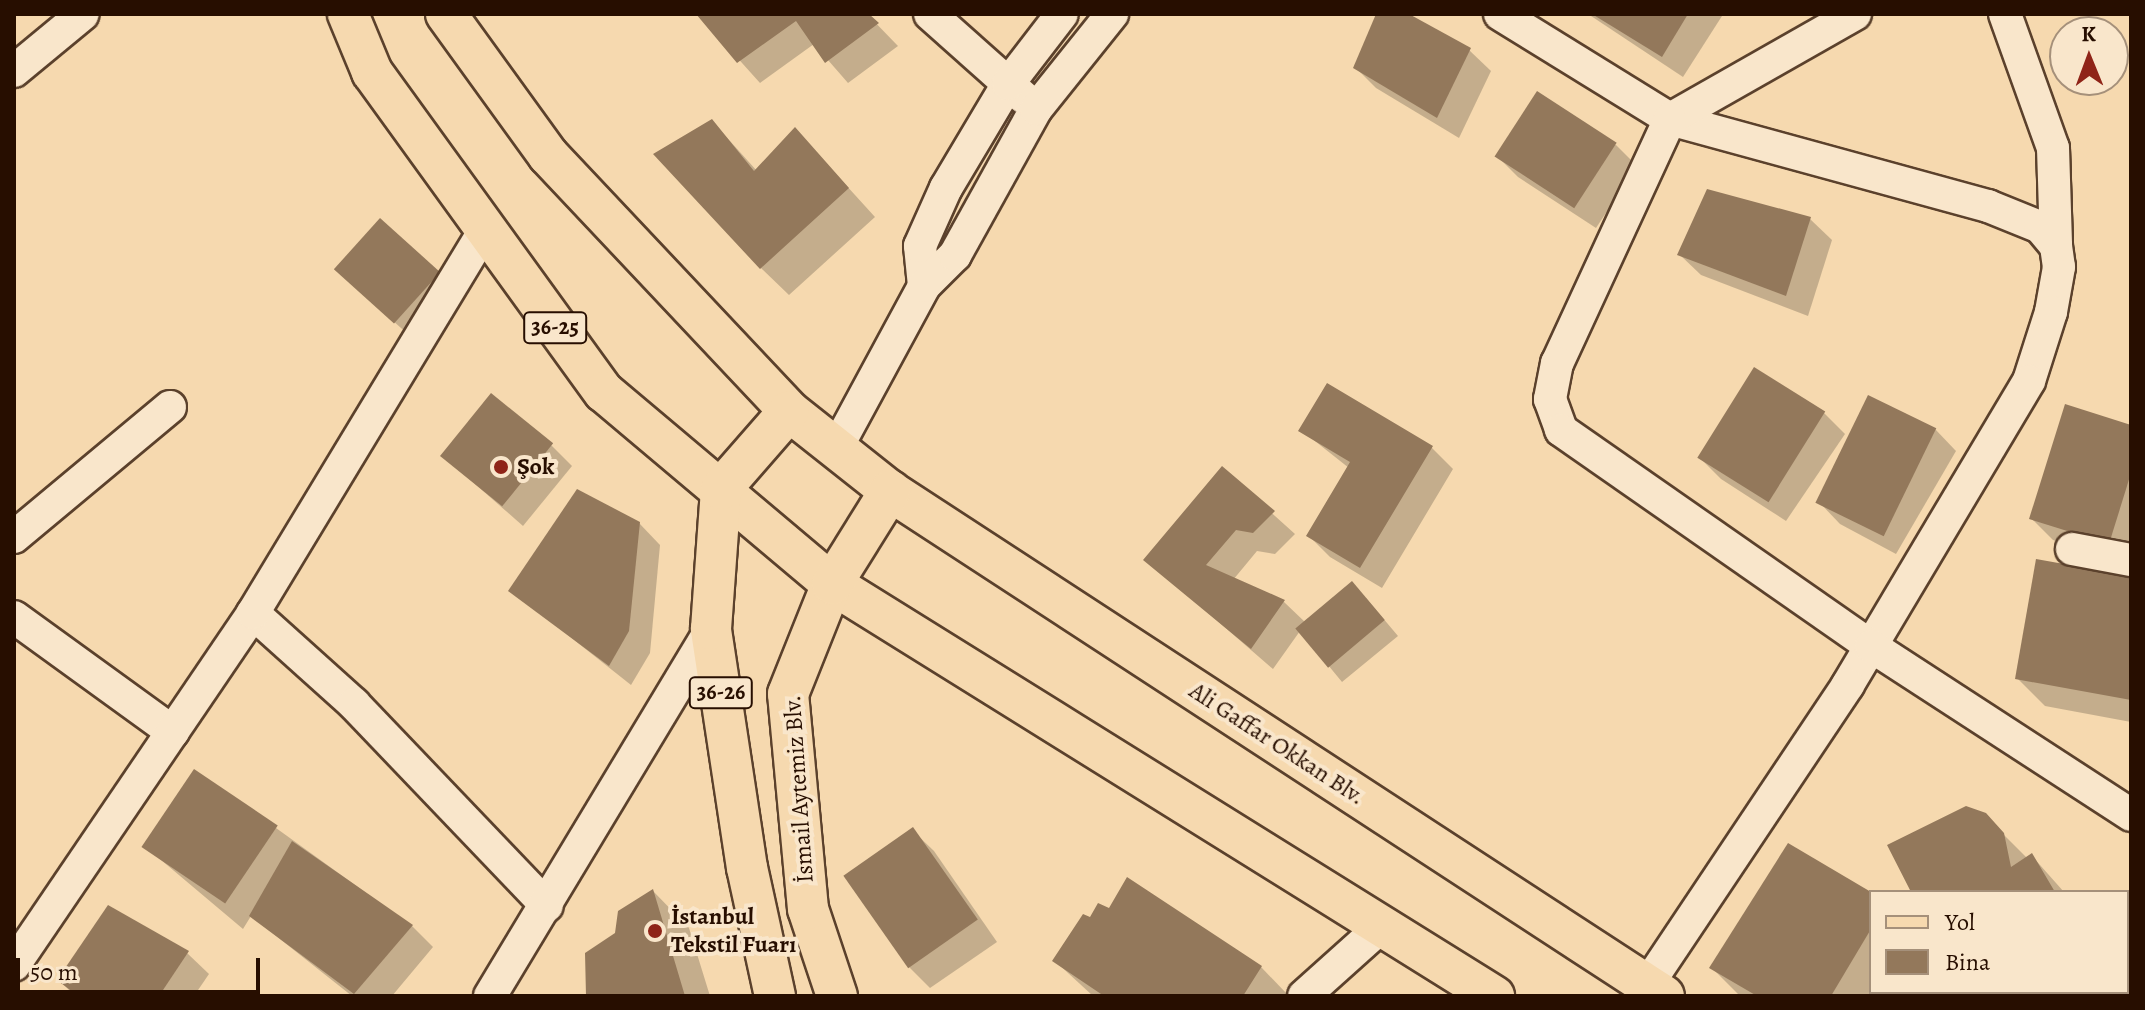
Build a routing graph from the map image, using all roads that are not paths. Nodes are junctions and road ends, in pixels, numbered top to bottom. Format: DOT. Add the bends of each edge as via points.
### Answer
graph roads {
  1 [pos="83,14"];
  2 [pos="348,14"];
  3 [pos="446,14"];
  4 [pos="930,14"];
  5 [pos="1062,14"];
  6 [pos="1112,14"];
  7 [pos="1500,14"];
  8 [pos="1855,14"];
  9 [pos="2005,14"];
  10 [pos="14,71"];
  11 [pos="1008,84"];
  12 [pos="1036,109"];
  13 [pos="1670,119"];
  14 [pos="483,233"];
  15 [pos="2056,246"];
  16 [pos="924,286"];
  17 [pos="170,407"];
  18 [pos="789,411"];
  19 [pos="836,449"];
  20 [pos="721,489"];
  21 [pos="890,491"];
  22 [pos="14,537"];
  23 [pos="2072,549"];
  24 [pos="2131,560"];
  25 [pos="832,584"];
  26 [pos="253,613"];
  27 [pos="14,617"];
  28 [pos="711,629"];
  29 [pos="1871,646"];
  30 [pos="173,732"];
  31 [pos="2131,815"];
  32 [pos="547,906"];
  33 [pos="1382,926"];
  34 [pos="14,965"];
  35 [pos="1656,990"];
  36 [pos="490,996"];
  37 [pos="775,996"];
  38 [pos="837,996"];
  39 [pos="1304,996"];
  40 [pos="1494,996"];
  1 -- 10 [label="street"];
  2 -- 14 [label="main road, 36-25" via="372,72"];
  3 -- 18 [label="main road, Ali Gaffar Okkan Blv." via="548,155"];
  4 -- 11 [label="street"];
  5 -- 11 [label="street"];
  6 -- 12 [label="street"];
  7 -- 13 [label="street"];
  8 -- 13 [label="street"];
  9 -- 15 [label="street" via="2053,148"];
  11 -- 12 [label="street"];
  11 -- 16 [label="street" via="953,176 920,246"];
  12 -- 16 [label="street" via="955,255"];
  13 -- 15 [label="street" via="1988,206 2040,227"];
  13 -- 29 [label="street" via="1557,363 1550,399 1561,430"];
  14 -- 20 [label="main road, 36-25" via="604,392"];
  14 -- 26 [label="street"];
  15 -- 29 [label="street" via="2059,267 2051,312 2029,381"];
  16 -- 19 [label="street"];
  17 -- 22 [label="street"];
  18 -- 19 [label="main road, Ali Gaffar Okkan Blv."];
  18 -- 20 [label="main road"];
  19 -- 21 [label="main road, Ali Gaffar Okkan Blv."];
  20 -- 25 [label="main road, 36-25"];
  20 -- 28 [label="main road, 36-26"];
  21 -- 25 [label="main road, 36-26"];
  21 -- 35 [label="main road, Ali Gaffar Okkan Blv."];
  23 -- 24 [label="street"];
  25 -- 33 [label="main road"];
  25 -- 38 [label="main road, İsmail Aytemiz Blv. / 36-26" via="788,694 808,909"];
  26 -- 30 [label="street"];
  26 -- 32 [label="street" via="354,704"];
  27 -- 30 [label="street"];
  28 -- 32 [label="street"];
  28 -- 37 [label="main road, 36-26" via="747,868"];
  29 -- 31 [label="street"];
  29 -- 35 [label="street"];
  30 -- 34 [label="street"];
  32 -- 36 [label="street"];
  33 -- 39 [label="street"];
  33 -- 40 [label="main road"];
}
